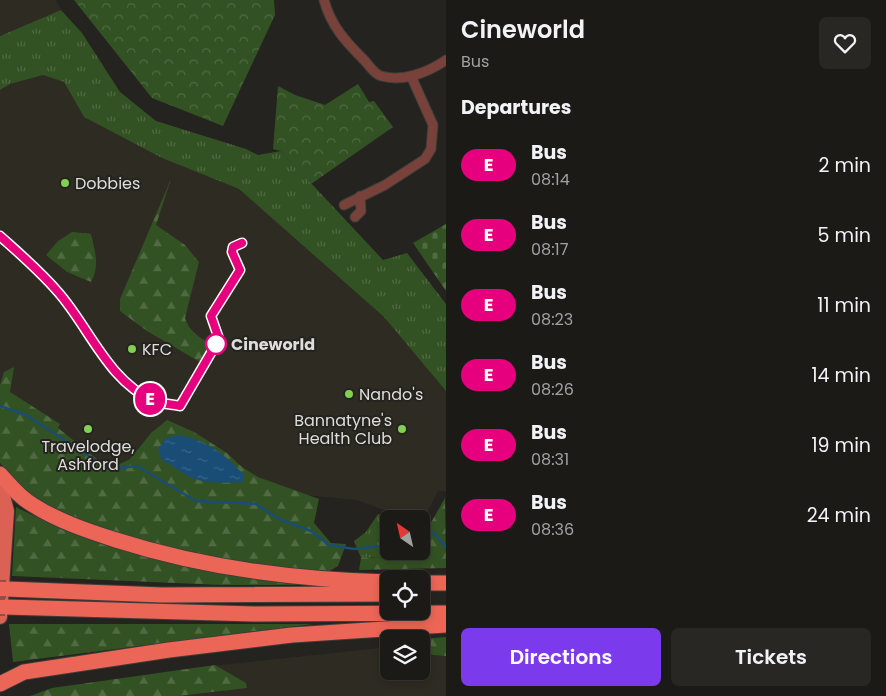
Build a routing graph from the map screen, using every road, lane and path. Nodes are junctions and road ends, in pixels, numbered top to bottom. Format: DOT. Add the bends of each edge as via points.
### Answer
graph roads {
  1 [pos="324,0"];
  2 [pos="446,60"];
  3 [pos="411,76"];
  4 [pos="360,196"];
  5 [pos="344,205"];
  6 [pos="355,217"];
  7 [pos="0,474"];
  8 [pos="0,484"];
  9 [pos="380,581"];
  10 [pos="430,583"];
  11 [pos="446,583"];
  12 [pos="3,589"];
  13 [pos="430,593"];
  14 [pos="446,593"];
  15 [pos="380,594"];
  16 [pos="2,610"];
  17 [pos="446,613"];
  18 [pos="446,625"];
  19 [pos="0,684"];
  1 -- 3 [label="street" via="327,12 342,37 378,76 396,79"];
  2 -- 3 [label="street"];
  3 -- 4 [label="street" via="433,125 431,149 425,159"];
  4 -- 5 [label="street"];
  4 -- 6 [label="street" via="361,211"];
  7 -- 9 [label="highway" via="33,505 71,524 140,548 247,571"];
  8 -- 16 [label="highway" via="7,511"];
  10 -- 11 [label="highway"];
  12 -- 15 [label="highway" via="162,595"];
  13 -- 14 [label="highway"];
  16 -- 17 [label="highway"];
  18 -- 19 [label="highway" via="292,635 169,650 24,672"];
}
